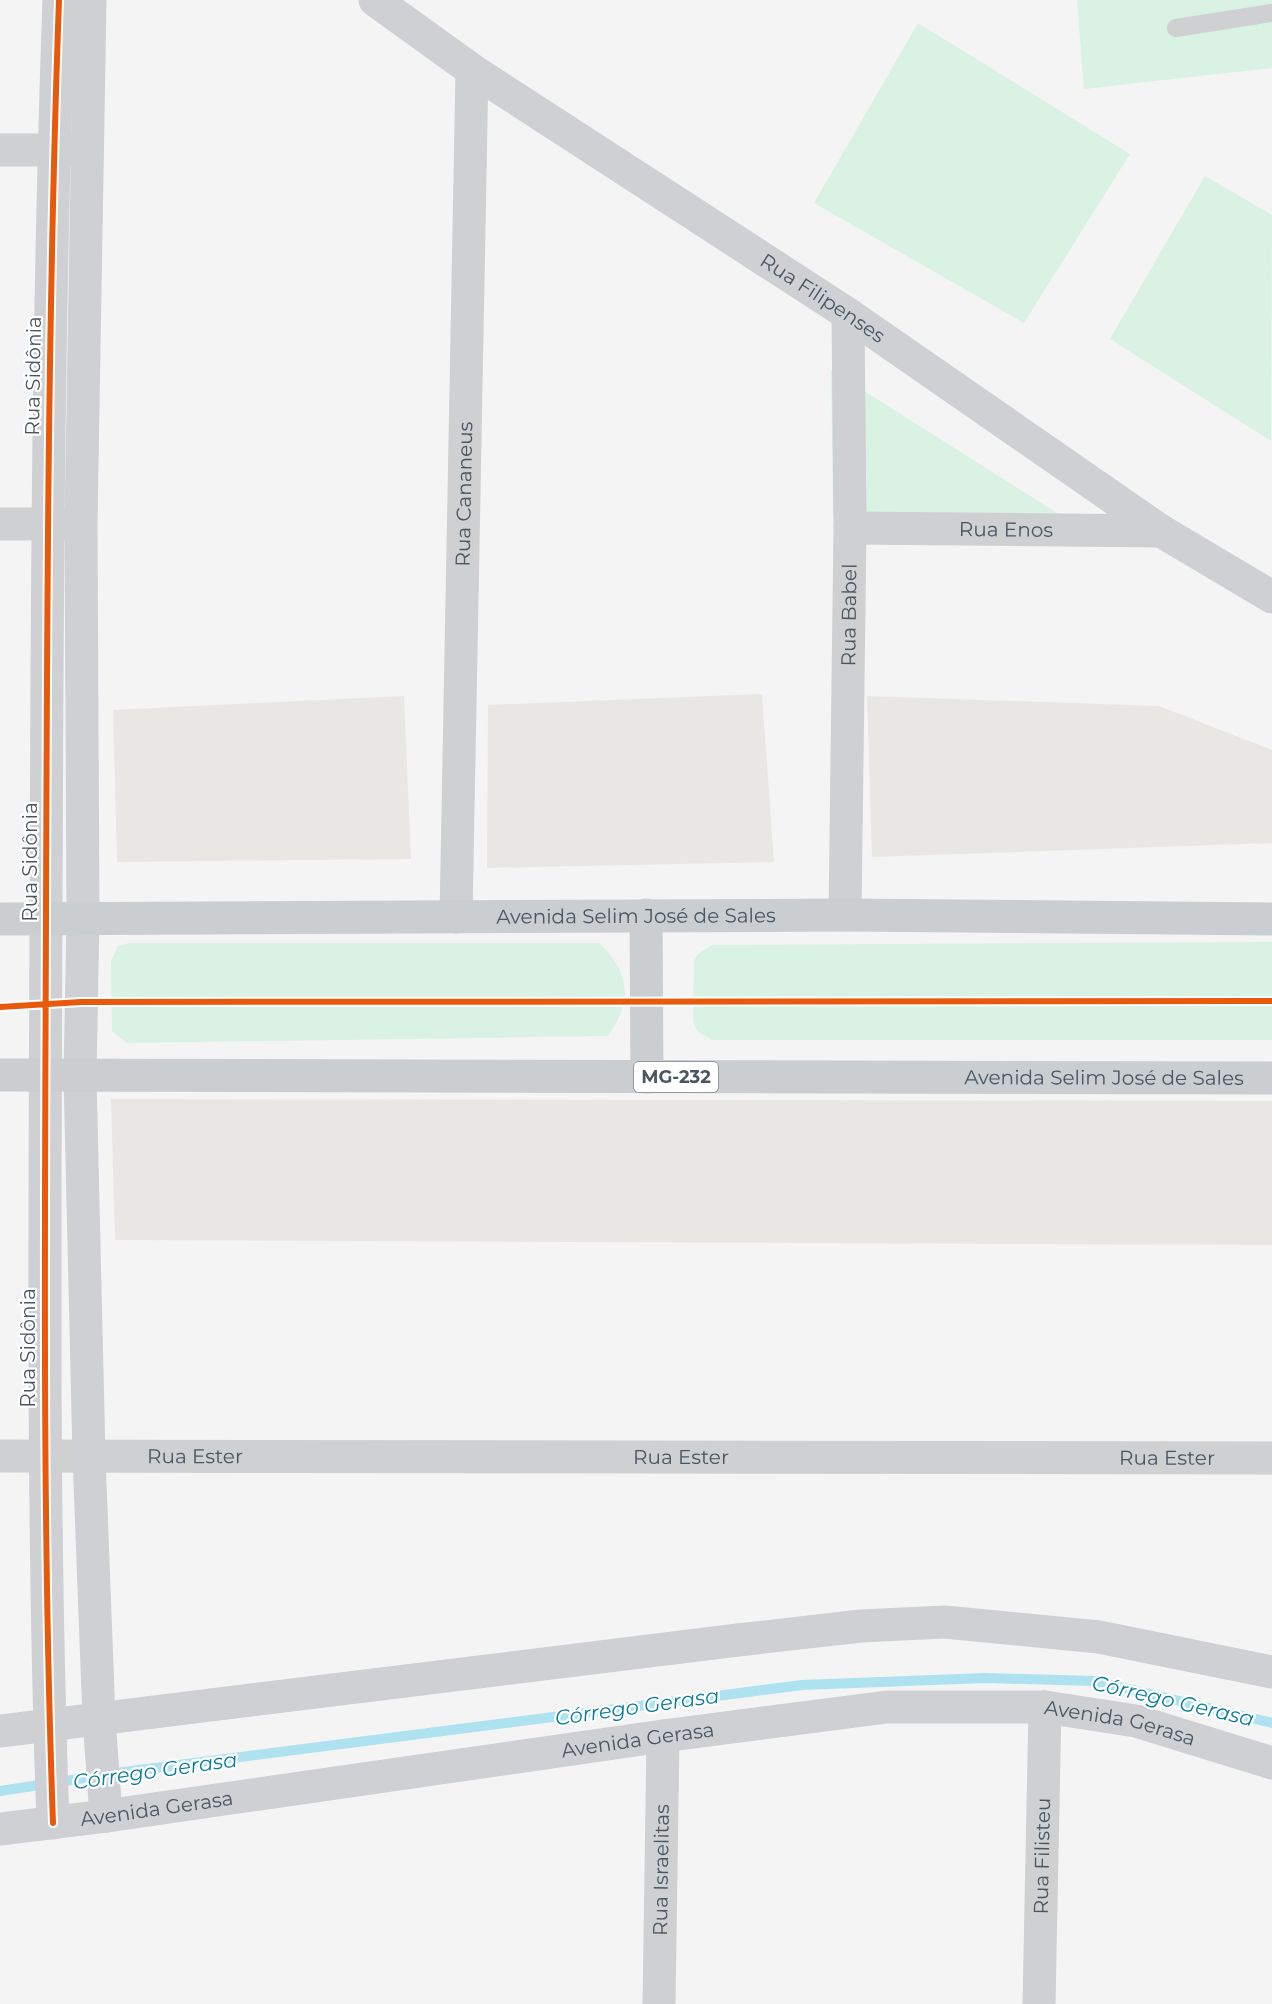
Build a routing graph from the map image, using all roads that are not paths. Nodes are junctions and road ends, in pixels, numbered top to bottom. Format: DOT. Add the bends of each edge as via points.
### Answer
graph roads {
  1 [pos="58,0"];
  2 [pos="90,0"];
  3 [pos="375,0"];
  4 [pos="1272,13"];
  5 [pos="1176,28"];
  6 [pos="472,70"];
  7 [pos="0,150"];
  8 [pos="53,150"];
  9 [pos="87,150"];
  10 [pos="848,314"];
  11 [pos="0,524"];
  12 [pos="46,524"];
  13 [pos="81,525"];
  14 [pos="850,528"];
  15 [pos="1161,531"];
  16 [pos="1272,597"];
  17 [pos="646,915"];
  18 [pos="845,915"];
  19 [pos="456,917"];
  20 [pos="83,918"];
  21 [pos="0,919"];
  22 [pos="46,919"];
  23 [pos="1272,919"];
  24 [pos="0,1075"];
  25 [pos="44,1075"];
  26 [pos="80,1076"];
  27 [pos="647,1077"];
  28 [pos="1272,1078"];
  29 [pos="0,1456"];
  30 [pos="45,1456"];
  31 [pos="89,1456"];
  32 [pos="1272,1458"];
  33 [pos="1272,1672"];
  34 [pos="1046,1707"];
  35 [pos="100,1730"];
  36 [pos="0,1731"];
  37 [pos="663,1736"];
  38 [pos="50,1738"];
  39 [pos="1272,1763"];
  40 [pos="105,1805"];
  41 [pos="52,1809"];
  42 [pos="0,1829"];
  43 [pos="659,2004"];
  44 [pos="1039,2004"];
  1 -- 8 [label="street, Rua Sidônia"];
  2 -- 9 [label="street"];
  3 -- 6 [label="street, Rua Filipenses"];
  4 -- 5 [label="lane"];
  6 -- 10 [label="street, Rua Filipenses"];
  6 -- 19 [label="street, Rua Cananeus"];
  7 -- 8 [label="street"];
  8 -- 9 [label="street"];
  8 -- 12 [label="street, Rua Sidônia"];
  9 -- 13 [label="street"];
  10 -- 14 [label="street, Rua Babel"];
  10 -- 15 [label="street, Rua Filipenses"];
  11 -- 12 [label="street"];
  12 -- 13 [label="street"];
  12 -- 22 [label="street, Rua Sidônia"];
  13 -- 20 [label="street"];
  14 -- 15 [label="street, Rua Enos"];
  14 -- 18 [label="street, Rua Babel"];
  15 -- 16 [label="street, Rua Filipenses"];
  17 -- 18 [label="main road, Avenida Selim José de Sales"];
  17 -- 19 [label="main road, Avenida Selim José de Sales"];
  17 -- 27 [label="main road"];
  18 -- 23 [label="main road, Avenida Selim José de Sales"];
  19 -- 20 [label="main road, Avenida Selim José de Sales"];
  20 -- 22 [label="main road, Avenida Selim José de Sales"];
  20 -- 26 [label="street"];
  21 -- 22 [label="main road, Avenida Selim José de Sales"];
  22 -- 25 [label="street, Rua Sidônia"];
  24 -- 25 [label="main road, Avenida Selim José de Sales / MG-232"];
  25 -- 26 [label="main road, Avenida Selim José de Sales / MG-232"];
  25 -- 30 [label="street, Rua Sidônia"];
  26 -- 27 [label="main road, Avenida Selim José de Sales / MG-232"];
  26 -- 31 [label="street"];
  27 -- 28 [label="main road, Avenida Selim José de Sales / MG-232"];
  29 -- 30 [label="street, Rua Ester"];
  30 -- 31 [label="street, Rua Ester"];
  30 -- 38 [label="street, Rua Sidônia"];
  31 -- 32 [label="street, Rua Ester"];
  31 -- 35 [label="street"];
  33 -- 35 [label="street" via="1099,1636 945,1622 861,1626"];
  34 -- 37 [label="street, Avenida Gerasa" via="887,1707"];
  34 -- 39 [label="street, Avenida Gerasa" via="1136,1721"];
  34 -- 44 [label="street, Rua Filisteu"];
  35 -- 38 [label="street"];
  35 -- 40 [label="street"];
  36 -- 38 [label="street"];
  37 -- 40 [label="street, Avenida Gerasa"];
  37 -- 43 [label="street, Rua Israelitas"];
  38 -- 41 [label="street, Rua Sidônia"];
  40 -- 41 [label="street, Avenida Gerasa"];
  41 -- 42 [label="street, Avenida Gerasa"];
}
